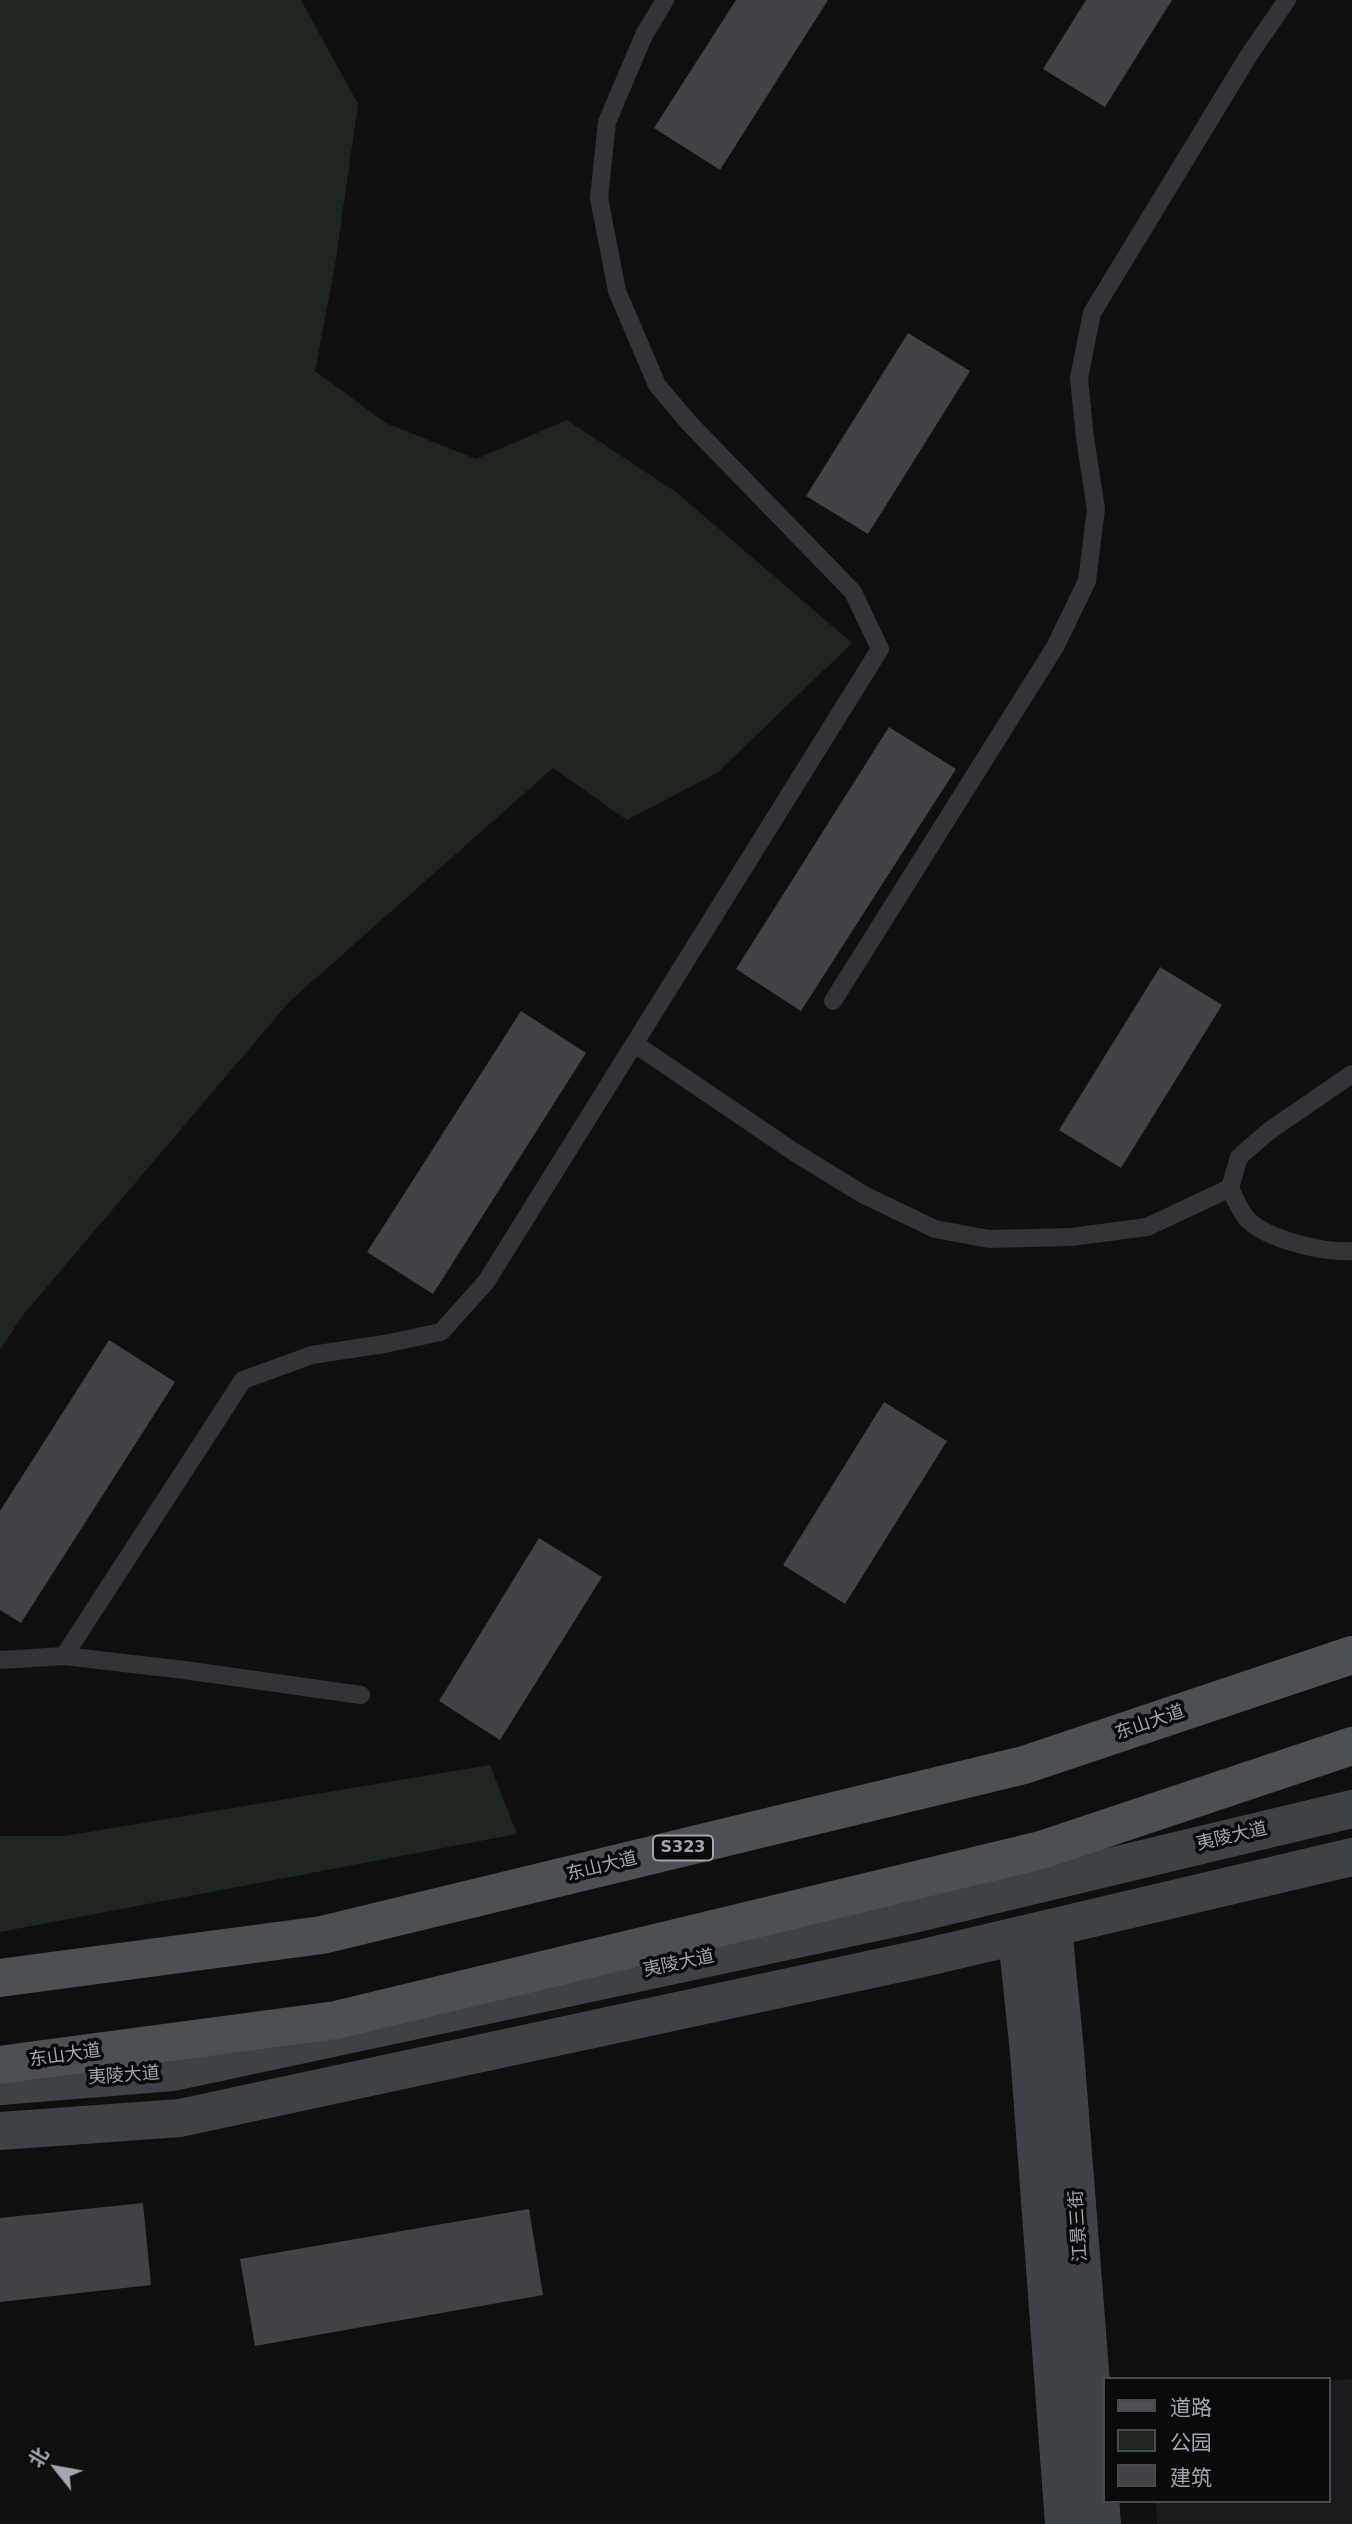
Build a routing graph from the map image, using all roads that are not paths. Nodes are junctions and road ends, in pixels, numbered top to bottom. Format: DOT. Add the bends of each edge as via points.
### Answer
graph roads {
  1 [pos="665,0"];
  2 [pos="1287,0"];
  3 [pos="833,1001"];
  4 [pos="635,1044"];
  5 [pos="1352,1074"];
  6 [pos="1230,1188"];
  7 [pos="1352,1251"];
  8 [pos="1352,1655"];
  9 [pos="64,1656"];
  10 [pos="0,1660"];
  11 [pos="361,1695"];
  12 [pos="1352,1746"];
  13 [pos="1352,1809"];
  14 [pos="1352,1857"];
  15 [pos="1035,1933"];
  16 [pos="0,1978"];
  17 [pos="0,2065"];
  18 [pos="0,2085"];
  19 [pos="0,2132"];
  20 [pos="1064,2524"];
  21 [pos="1102,2524"];
  1 -- 4 [label="lane" via="607,122 599,198 617,291 657,385 853,592 880,649"];
  2 -- 3 [label="lane" via="1092,313 1079,377 1096,509 1087,581 1055,648"];
  4 -- 6 [label="lane" via="852,1188 935,1229 989,1240 1070,1237 1147,1227"];
  4 -- 9 [label="lane" via="486,1282 441,1332 312,1355 243,1380"];
  5 -- 6 [label="lane" via="1239,1157"];
  6 -- 7 [label="lane" via="1248,1220 1278,1238"];
  8 -- 16 [label="main road, 东山大道 / S323" via="1024,1765 322,1935"];
  9 -- 10 [label="lane"];
  9 -- 11 [label="lane"];
  12 -- 17 [label="main road, 东山大道" via="1041,1850 337,2020"];
  13 -- 18 [label="main road, 夷陵大道" via="909,1915 173,2073"];
  14 -- 15 [label="main road"];
  15 -- 19 [label="main road" via="180,2118"];
  15 -- 20 [label="main road, 江景三街" via="1029,2052"];
  15 -- 21 [label="main road, 江景三街" via="1065,2050"];
}
